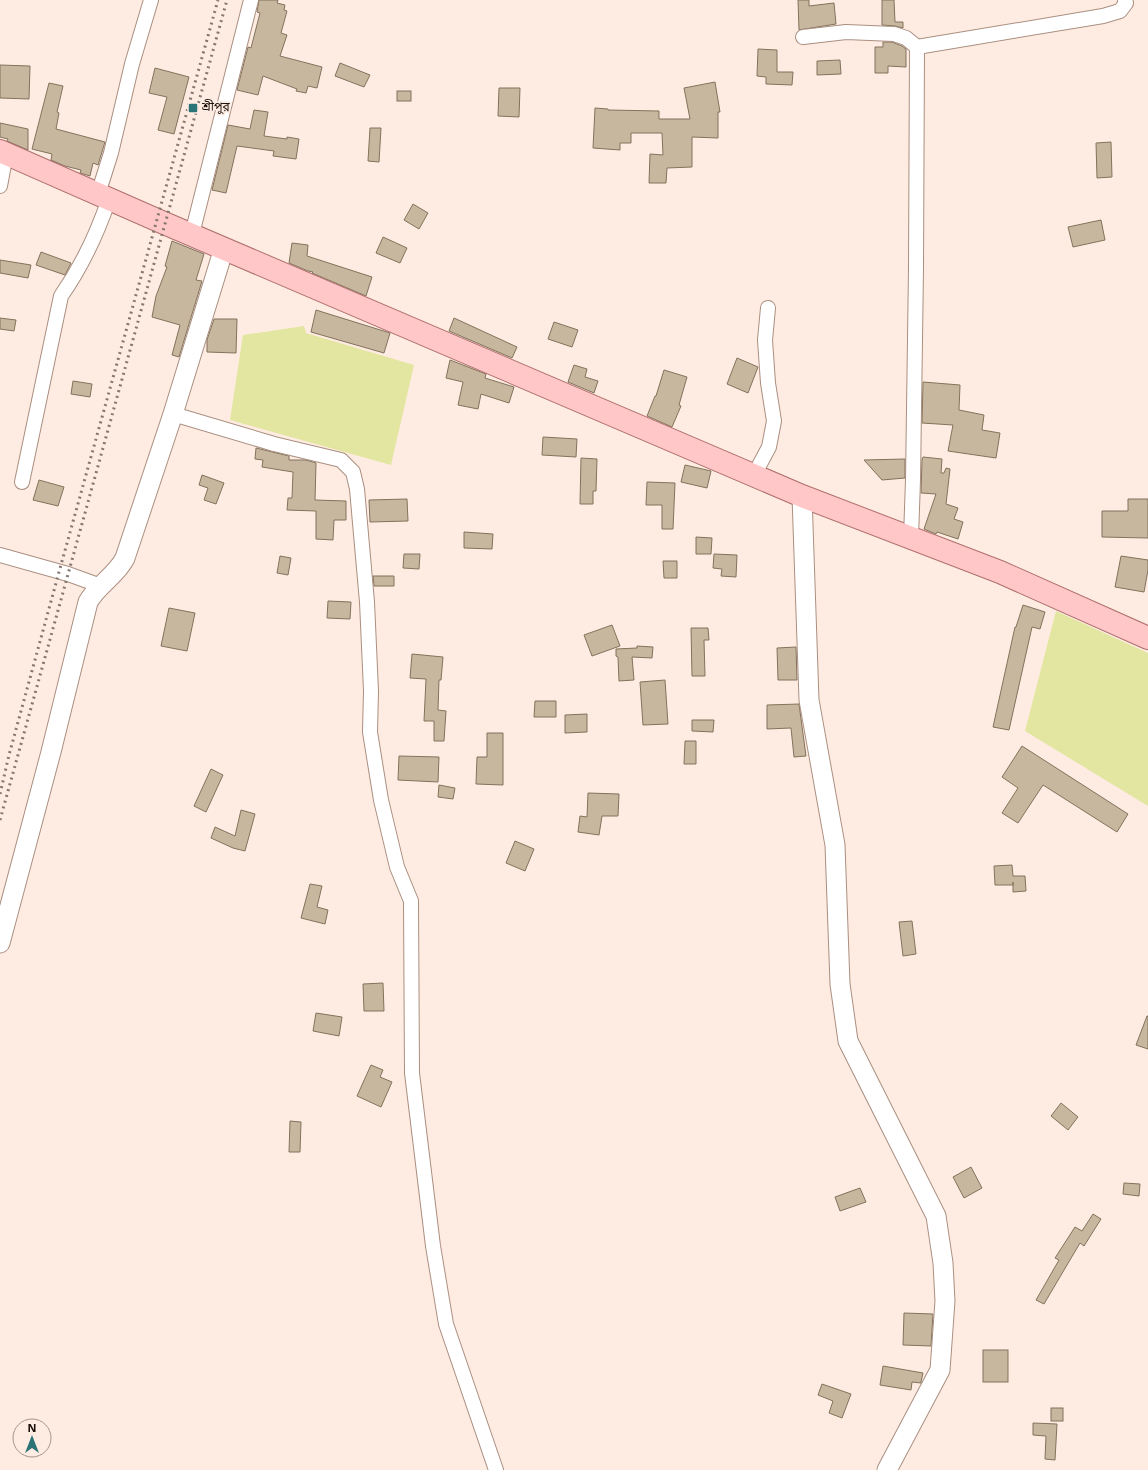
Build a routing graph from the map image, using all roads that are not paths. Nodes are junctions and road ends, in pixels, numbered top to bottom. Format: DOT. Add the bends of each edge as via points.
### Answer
graph roads {
  1 [pos="151,0"];
  2 [pos="250,0"];
  3 [pos="1125,0"];
  4 [pos="803,37"];
  5 [pos="917,48"];
  6 [pos="3,152"];
  7 [pos="0,186"];
  8 [pos="104,197"];
  9 [pos="192,234"];
  10 [pos="224,248"];
  11 [pos="768,308"];
  12 [pos="174,414"];
  13 [pos="754,475"];
  14 [pos="22,482"];
  15 [pos="802,496"];
  16 [pos="911,537"];
  17 [pos="0,555"];
  18 [pos="101,586"];
  19 [pos="1148,638"];
  20 [pos="0,943"];
  21 [pos="496,1470"];
  22 [pos="887,1470"];
  1 -- 8 [label="street" via="132,64 111,153"];
  2 -- 9 [label="street"];
  3 -- 5 [label="street" via="1126,3 1120,11 1103,16"];
  4 -- 5 [label="street" via="846,32 894,34 906,38"];
  5 -- 16 [label="street"];
  6 -- 7 [label="street"];
  6 -- 8 [label="main road"];
  8 -- 9 [label="main road"];
  8 -- 14 [label="street" via="99,228 77,273 61,296"];
  9 -- 10 [label="main road"];
  10 -- 12 [label="street"];
  10 -- 13 [label="main road"];
  11 -- 13 [label="street" via="765,340 774,421 769,447"];
  12 -- 18 [label="street" via="125,558"];
  12 -- 21 [label="street" via="274,444 341,460 353,472 357,489 367,602 370,732 381,800 397,867 412,901 412,1073 433,1246 446,1324"];
  13 -- 15 [label="main road"];
  15 -- 16 [label="main road"];
  15 -- 22 [label="street" via="809,700 835,845 840,984 848,1041 936,1216 943,1262 945,1301 940,1370"];
  16 -- 19 [label="main road" via="1000,572"];
  17 -- 18 [label="street"];
  18 -- 20 [label="street" via="88,602"];
}
